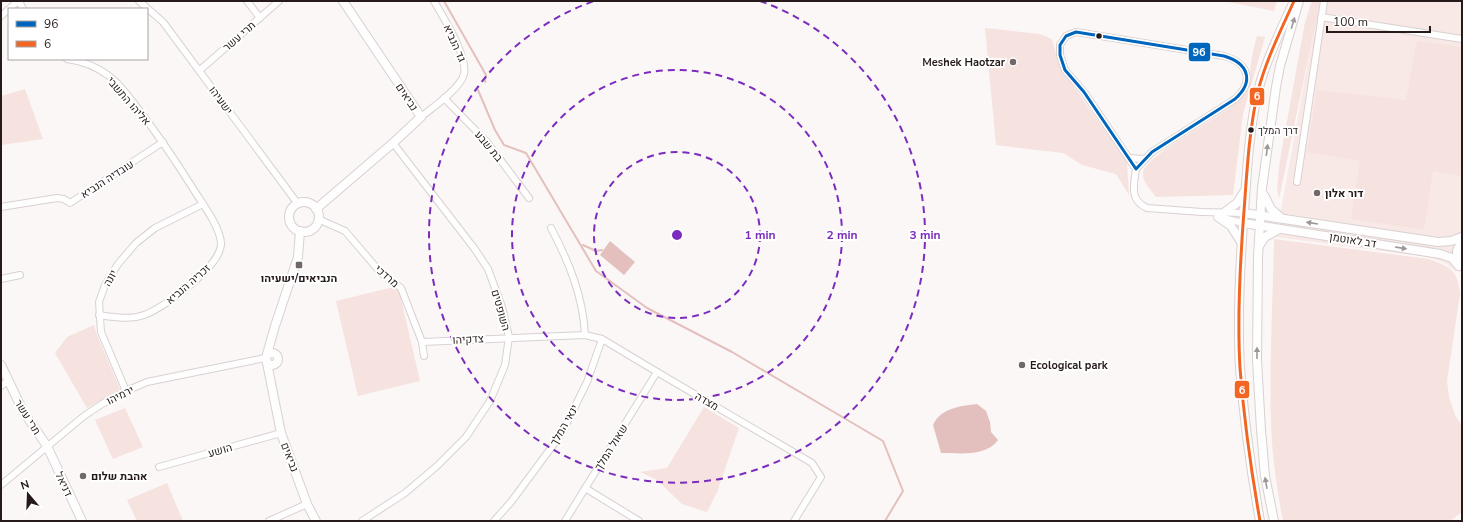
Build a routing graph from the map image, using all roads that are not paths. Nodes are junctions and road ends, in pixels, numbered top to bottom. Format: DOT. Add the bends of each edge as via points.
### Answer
graph roads {
  1 [pos="19,1"];
  2 [pos="138,1"];
  3 [pos="247,1"];
  4 [pos="279,1"];
  5 [pos="343,1"];
  6 [pos="434,1"];
  7 [pos="1294,1"];
  8 [pos="1299,1"];
  9 [pos="1324,1"];
  10 [pos="11,8"];
  11 [pos="146,8"];
  12 [pos="148,9"];
  13 [pos="1322,17"];
  14 [pos="260,18"];
  15 [pos="1462,39"];
  16 [pos="75,60"];
  17 [pos="200,70"];
  18 [pos="444,98"];
  19 [pos="421,117"];
  20 [pos="163,142"];
  21 [pos="393,143"];
  22 [pos="1129,158"];
  23 [pos="1145,159"];
  24 [pos="1136,168"];
  25 [pos="1297,182"];
  26 [pos="1246,188"];
  27 [pos="1262,188"];
  28 [pos="529,198"];
  29 [pos="203,204"];
  30 [pos="298,204"];
  31 [pos="1,207"];
  32 [pos="316,210"];
  33 [pos="1244,213"];
  34 [pos="1221,214"];
  35 [pos="1261,215"];
  36 [pos="1282,218"];
  37 [pos="318,219"];
  38 [pos="1243,223"];
  39 [pos="1260,226"];
  40 [pos="551,228"];
  41 [pos="1280,229"];
  42 [pos="300,231"];
  43 [pos="1462,238"];
  44 [pos="1242,245"];
  45 [pos="1258,248"];
  46 [pos="1461,268"];
  47 [pos="20,275"];
  48 [pos="1,279"];
  49 [pos="99,316"];
  50 [pos="275,326"];
  51 [pos="585,335"];
  52 [pos="509,337"];
  53 [pos="602,339"];
  54 [pos="422,342"];
  55 [pos="424,356"];
  56 [pos="267,358"];
  57 [pos="277,358"];
  58 [pos="1,365"];
  59 [pos="657,372"];
  60 [pos="8,381"];
  61 [pos="1,386"];
  62 [pos="273,390"];
  63 [pos="126,391"];
  64 [pos="281,433"];
  65 [pos="47,446"];
  66 [pos="159,467"];
  67 [pos="1,485"];
  68 [pos="585,488"];
  69 [pos="308,504"];
  70 [pos="82,521"];
  71 [pos="269,521"];
  72 [pos="316,521"];
  73 [pos="362,521"];
  74 [pos="494,521"];
  75 [pos="565,521"];
  76 [pos="639,521"];
  77 [pos="794,521"];
  78 [pos="1260,521"];
  79 [pos="1274,521"];
  1 -- 10 [label="street"];
  2 -- 11 [label="street, ישעיהו"];
  3 -- 14 [label="street"];
  4 -- 14 [label="street, תרי עשר"];
  5 -- 19 [label="street, נביאים"];
  6 -- 18 [label="street, גד הנביא" via="456,42 465,66 462,79"];
  7 -- 26 [label="street" via="1273,48 1259,90 1249,147"];
  27 -- 8 [label="street, one-way" via="1280,66"];
  9 -- 13 [label="street"];
  12 -- 17 [label="street, ישעיהו" via="163,22"];
  13 -- 15 [label="street"];
  13 -- 25 [label="street"];
  14 -- 17 [label="street, תרי עשר"];
  16 -- 20 [label="street, אליהו התשבי" via="94,66 110,76"];
  17 -- 30 [label="street, ישעיהו"];
  18 -- 19 [label="street, גד הנביא"];
  18 -- 28 [label="street, בת שבע" via="487,142"];
  19 -- 21 [label="street, נביאים"];
  20 -- 29 [label="street, זכריה הנביא"];
  20 -- 31 [label="street, עובדיה הנביא" via="70,203 57,198"];
  21 -- 32 [label="street, נביאים"];
  21 -- 52 [label="street, השופטים" via="488,269 502,307"];
  22 -- 23 [label="street"];
  22 -- 23 [label="street" via="1084,92 1065,70 1059,50 1061,41 1070,33 1082,32 1224,56 1241,64 1246,80 1238,96"];
  22 -- 24 [label="street"];
  23 -- 24 [label="street"];
  24 -- 34 [label="street" via="1134,193 1141,205 1155,209"];
  26 -- 33 [label="street"];
  26 -- 34 [label="street" via="1238,202"];
  27 -- 35 [label="street"];
  27 -- 36 [label="street" via="1270,208"];
  29 -- 49 [label="street, יונה" via="155,228 136,243 118,264 105,285 99,302"];
  29 -- 49 [label="street, זכריה הנביא" via="218,229 221,245 219,254 206,270 175,297 143,316"];
  30 -- 32 [label="street" via="307,203"];
  30 -- 42 [label="street" via="290,211 289,216 291,224"];
  32 -- 37 [label="street"];
  33 -- 34 [label="street"];
  33 -- 35 [label="street, דב לאוטמן"];
  33 -- 38 [label="street"];
  34 -- 38 [label="street"];
  34 -- 44 [label="street" via="1233,228"];
  35 -- 36 [label="street, דב לאוטמן"];
  35 -- 39 [label="street"];
  43 -- 36 [label="street, דב לאוטמן, one-way" via="1451,242 1438,242"];
  37 -- 42 [label="street" via="311,230"];
  37 -- 54 [label="street, מרדכי" via="345,231 381,272 401,288"];
  38 -- 39 [label="street, דב לאוטמן"];
  38 -- 44 [label="street"];
  39 -- 41 [label="street, דב לאוטמן"];
  39 -- 45 [label="street"];
  40 -- 51 [label="street" via="576,283 584,315"];
  41 -- 45 [label="street" via="1265,237"];
  41 -- 46 [label="street, דב לאוטמן, one-way" via="1440,254 1452,258"];
  42 -- 50 [label="street, נביאים" via="298,257"];
  43 -- 46 [label="street" via="1456,251"];
  44 -- 78 [label="street" via="1240,367 1252,476"];
  79 -- 45 [label="street, one-way" via="1265,476 1261,430 1257,360"];
  47 -- 48 [label="street"];
  49 -- 63 [label="street, יונה" via="101,332"];
  50 -- 56 [label="street, נביאים"];
  50 -- 57 [label="street, נביאים"];
  51 -- 52 [label="street, צדקיהו"];
  51 -- 53 [label="street, מצדה"];
  52 -- 54 [label="street, צדקיהו"];
  52 -- 73 [label="street, השופטים" via="505,365 490,401 466,437 405,493"];
  53 -- 59 [label="street, מצדה"];
  53 -- 74 [label="street, ינאי המלך" via="587,382 562,433"];
  54 -- 55 [label="street, מרדכי"];
  56 -- 57 [label="street" via="271,365"];
  56 -- 62 [label="street, נביאים"];
  56 -- 63 [label="street, ירמיהו" via="147,382"];
  57 -- 62 [label="street, נביאים"];
  58 -- 60 [label="street, תרי עשר"];
  59 -- 68 [label="street, שאול המלך"];
  59 -- 77 [label="street, מצדה" via="812,463 821,477"];
  60 -- 61 [label="street"];
  60 -- 65 [label="street, תרי עשר" via="23,411"];
  62 -- 64 [label="street, נביאים"];
  63 -- 65 [label="street, ירמיהו" via="84,416"];
  64 -- 66 [label="street, הושע"];
  64 -- 69 [label="street, נביאים"];
  65 -- 67 [label="street, ירמיהו"];
  65 -- 70 [label="street, דניאל"];
  68 -- 75 [label="street, שאול המלך"];
  68 -- 76 [label="street"];
  69 -- 71 [label="street"];
  69 -- 72 [label="street, נביאים"];
}
